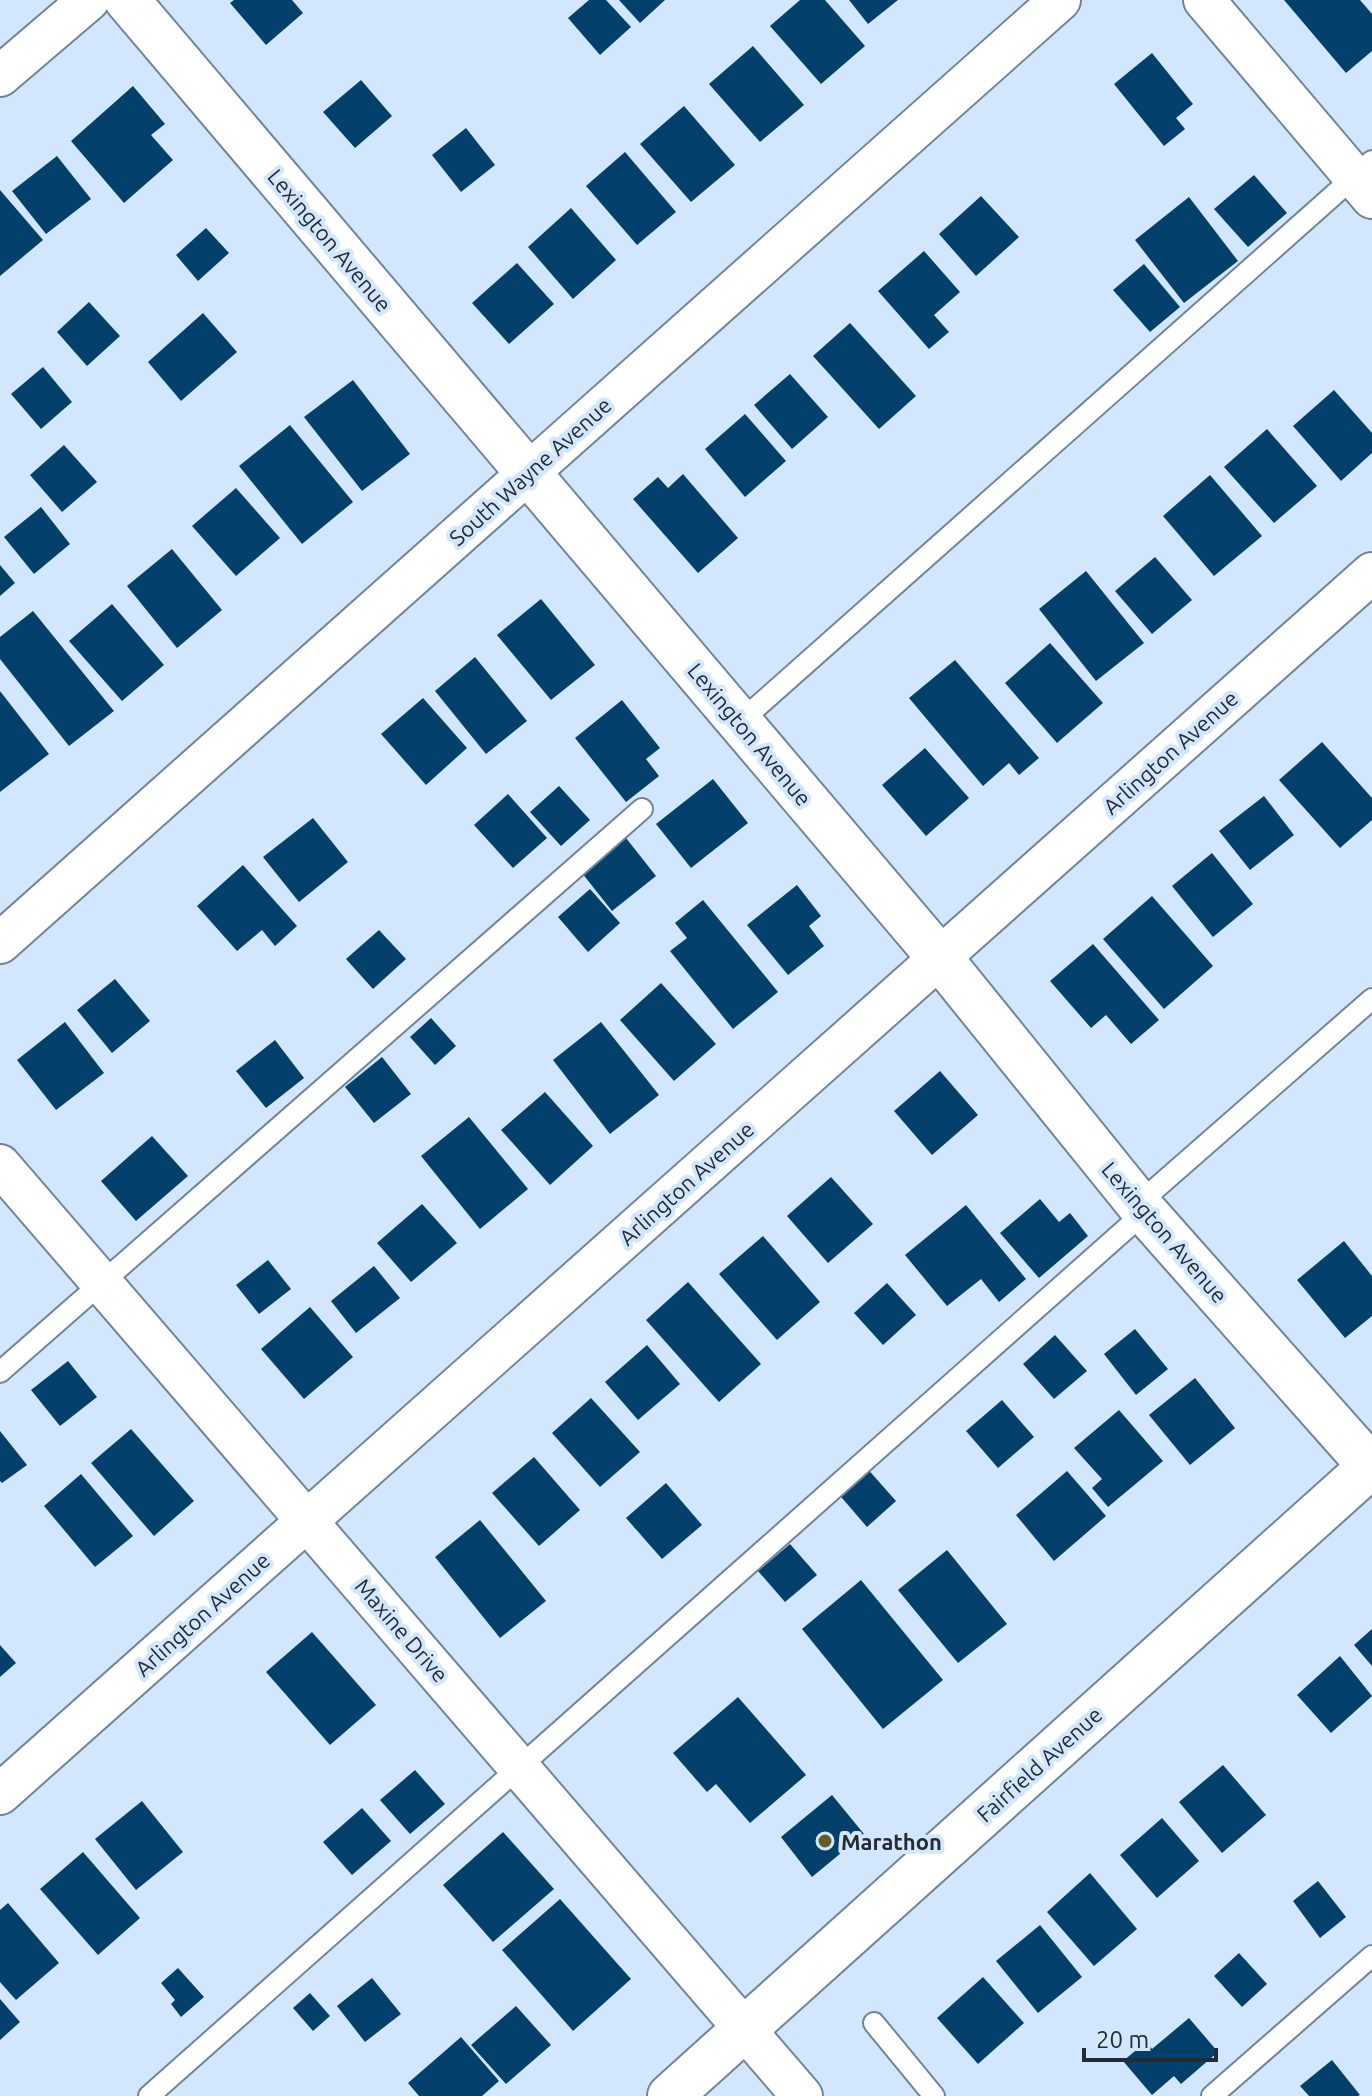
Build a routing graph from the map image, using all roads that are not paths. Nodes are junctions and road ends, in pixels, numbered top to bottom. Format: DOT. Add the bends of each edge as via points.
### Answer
graph roads {
  1 [pos="89,0"];
  2 [pos="127,0"];
  3 [pos="1060,0"];
  4 [pos="1204,0"];
  5 [pos="0,76"];
  6 [pos="1366,178"];
  7 [pos="528,473"];
  8 [pos="1372,573"];
  9 [pos="740,722"];
  10 [pos="642,809"];
  11 [pos="0,943"];
  12 [pos="939,957"];
  13 [pos="1372,999"];
  14 [pos="0,1165"];
  15 [pos="1142,1208"];
  16 [pos="101,1282"];
  17 [pos="0,1372"];
  18 [pos="1372,1466"];
  19 [pos="307,1521"];
  20 [pos="521,1766"];
  21 [pos="0,1794"];
  22 [pos="1372,1956"];
  23 [pos="874,2023"];
  24 [pos="746,2027"];
  25 [pos="149,2096"];
  26 [pos="670,2096"];
  27 [pos="802,2096"];
  28 [pos="934,2096"];
  29 [pos="1212,2096"];
  1 -- 5 [label="street"];
  2 -- 7 [label="street, Lexington Avenue"];
  3 -- 7 [label="street, South Wayne Avenue"];
  4 -- 6 [label="street"];
  6 -- 9 [label="lane"];
  7 -- 9 [label="street, Lexington Avenue"];
  7 -- 11 [label="street, South Wayne Avenue"];
  8 -- 12 [label="street, Arlington Avenue"];
  9 -- 12 [label="street, Lexington Avenue"];
  10 -- 16 [label="lane"];
  12 -- 15 [label="street, Lexington Avenue"];
  12 -- 19 [label="street, Arlington Avenue"];
  13 -- 15 [label="lane"];
  14 -- 16 [label="street, Maxine Drive"];
  15 -- 18 [label="street, Lexington Avenue"];
  15 -- 20 [label="lane"];
  16 -- 17 [label="lane"];
  16 -- 19 [label="street, Maxine Drive"];
  18 -- 24 [label="street, Fairfield Avenue"];
  19 -- 20 [label="street, Maxine Drive"];
  19 -- 21 [label="street, Arlington Avenue"];
  20 -- 24 [label="street, Maxine Drive"];
  20 -- 25 [label="lane"];
  22 -- 29 [label="lane"];
  23 -- 28 [label="lane"];
  24 -- 26 [label="street, Fairfield Avenue"];
  24 -- 27 [label="street, Maxine Drive"];
}
